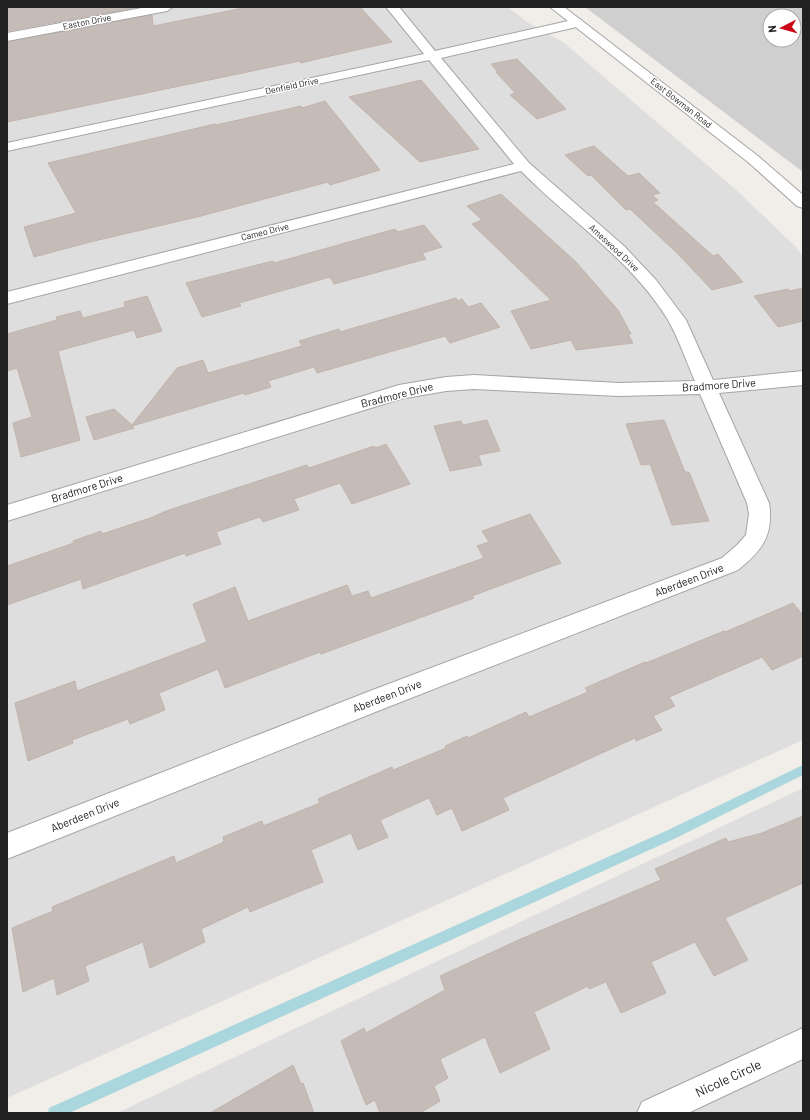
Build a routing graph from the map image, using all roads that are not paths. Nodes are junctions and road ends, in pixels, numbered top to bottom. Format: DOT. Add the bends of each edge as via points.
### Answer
graph roads {
  1 [pos="167,7"];
  2 [pos="392,7"];
  3 [pos="556,7"];
  4 [pos="577,23"];
  5 [pos="7,37"];
  6 [pos="433,56"];
  7 [pos="7,148"];
  8 [pos="524,166"];
  9 [pos="803,203"];
  10 [pos="7,298"];
  11 [pos="803,378"];
  12 [pos="707,386"];
  13 [pos="7,513"];
  14 [pos="758,536"];
  15 [pos="7,846"];
  16 [pos="803,1044"];
  17 [pos="653,1113"];
  1 -- 5 [label="street, Easton Drive"];
  2 -- 6 [label="street, Ameswood Drive"];
  3 -- 4 [label="street, East Bowman Road"];
  4 -- 6 [label="street, Denfield Drive"];
  4 -- 9 [label="street, East Bowman Road" via="753,159"];
  6 -- 7 [label="street, Denfield Drive"];
  6 -- 8 [label="street, Ameswood Drive"];
  8 -- 10 [label="street, Cameo Drive"];
  8 -- 12 [label="street, Ameswood Drive" via="640,272 677,320"];
  11 -- 12 [label="street, Bradmore Drive"];
  12 -- 13 [label="street, Bradmore Drive" via="641,390 509,382 434,385 399,392"];
  12 -- 14 [label="street, Ameswood Drive" via="758,503 761,517"];
  14 -- 15 [label="street, Aberdeen Drive" via="746,552 730,564"];
  16 -- 17 [label="street, Nicole Circle"];
}
